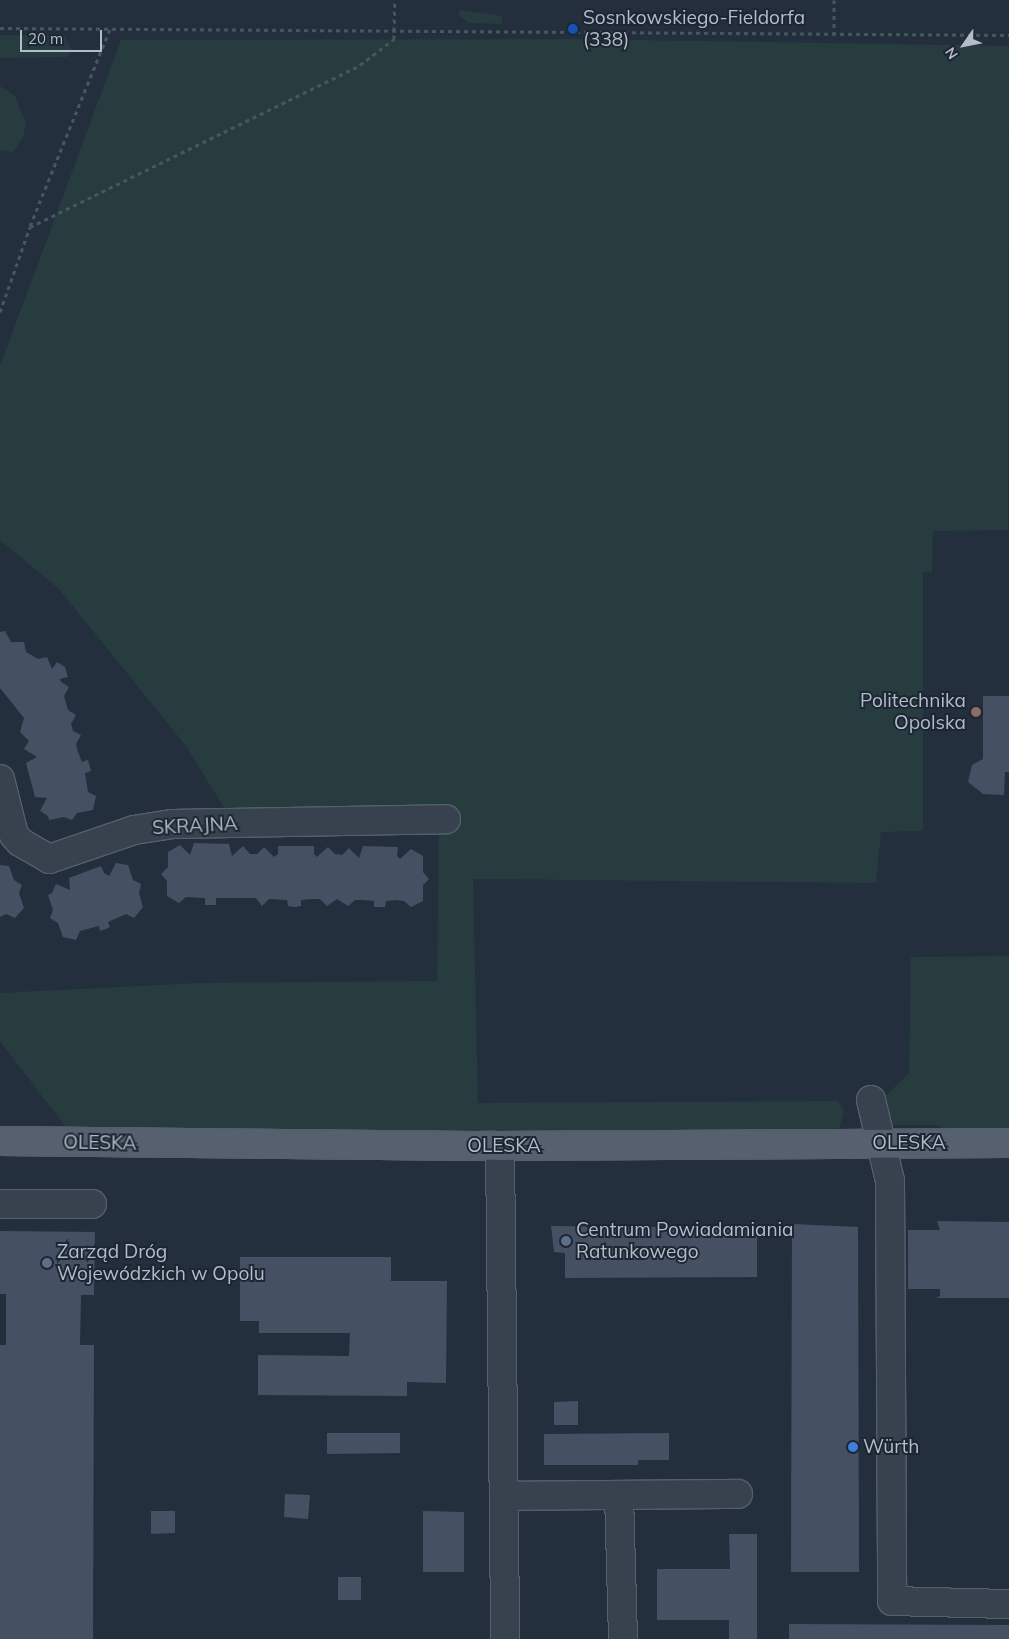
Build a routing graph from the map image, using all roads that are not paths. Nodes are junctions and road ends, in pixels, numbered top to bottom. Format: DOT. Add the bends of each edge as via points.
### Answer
graph roads {
  1 [pos="0,779"];
  2 [pos="446,819"];
  3 [pos="871,1100"];
  4 [pos="0,1141"];
  5 [pos="880,1143"];
  6 [pos="1009,1143"];
  7 [pos="500,1146"];
  8 [pos="0,1204"];
  9 [pos="92,1204"];
  10 [pos="738,1494"];
  11 [pos="619,1495"];
  12 [pos="504,1496"];
  13 [pos="1009,1604"];
  14 [pos="505,1639"];
  15 [pos="623,1639"];
  1 -- 2 [label="street, SKRAJNA" via="14,835 49,860 134,830 172,824"];
  3 -- 5 [label="street"];
  4 -- 7 [label="main road, OLESKA"];
  5 -- 6 [label="main road, OLESKA"];
  5 -- 7 [label="main road, OLESKA"];
  5 -- 13 [label="street" via="890,1181 892,1601"];
  7 -- 12 [label="street"];
  8 -- 9 [label="street"];
  10 -- 11 [label="street"];
  11 -- 12 [label="street"];
  11 -- 15 [label="street"];
  12 -- 14 [label="street"];
}
